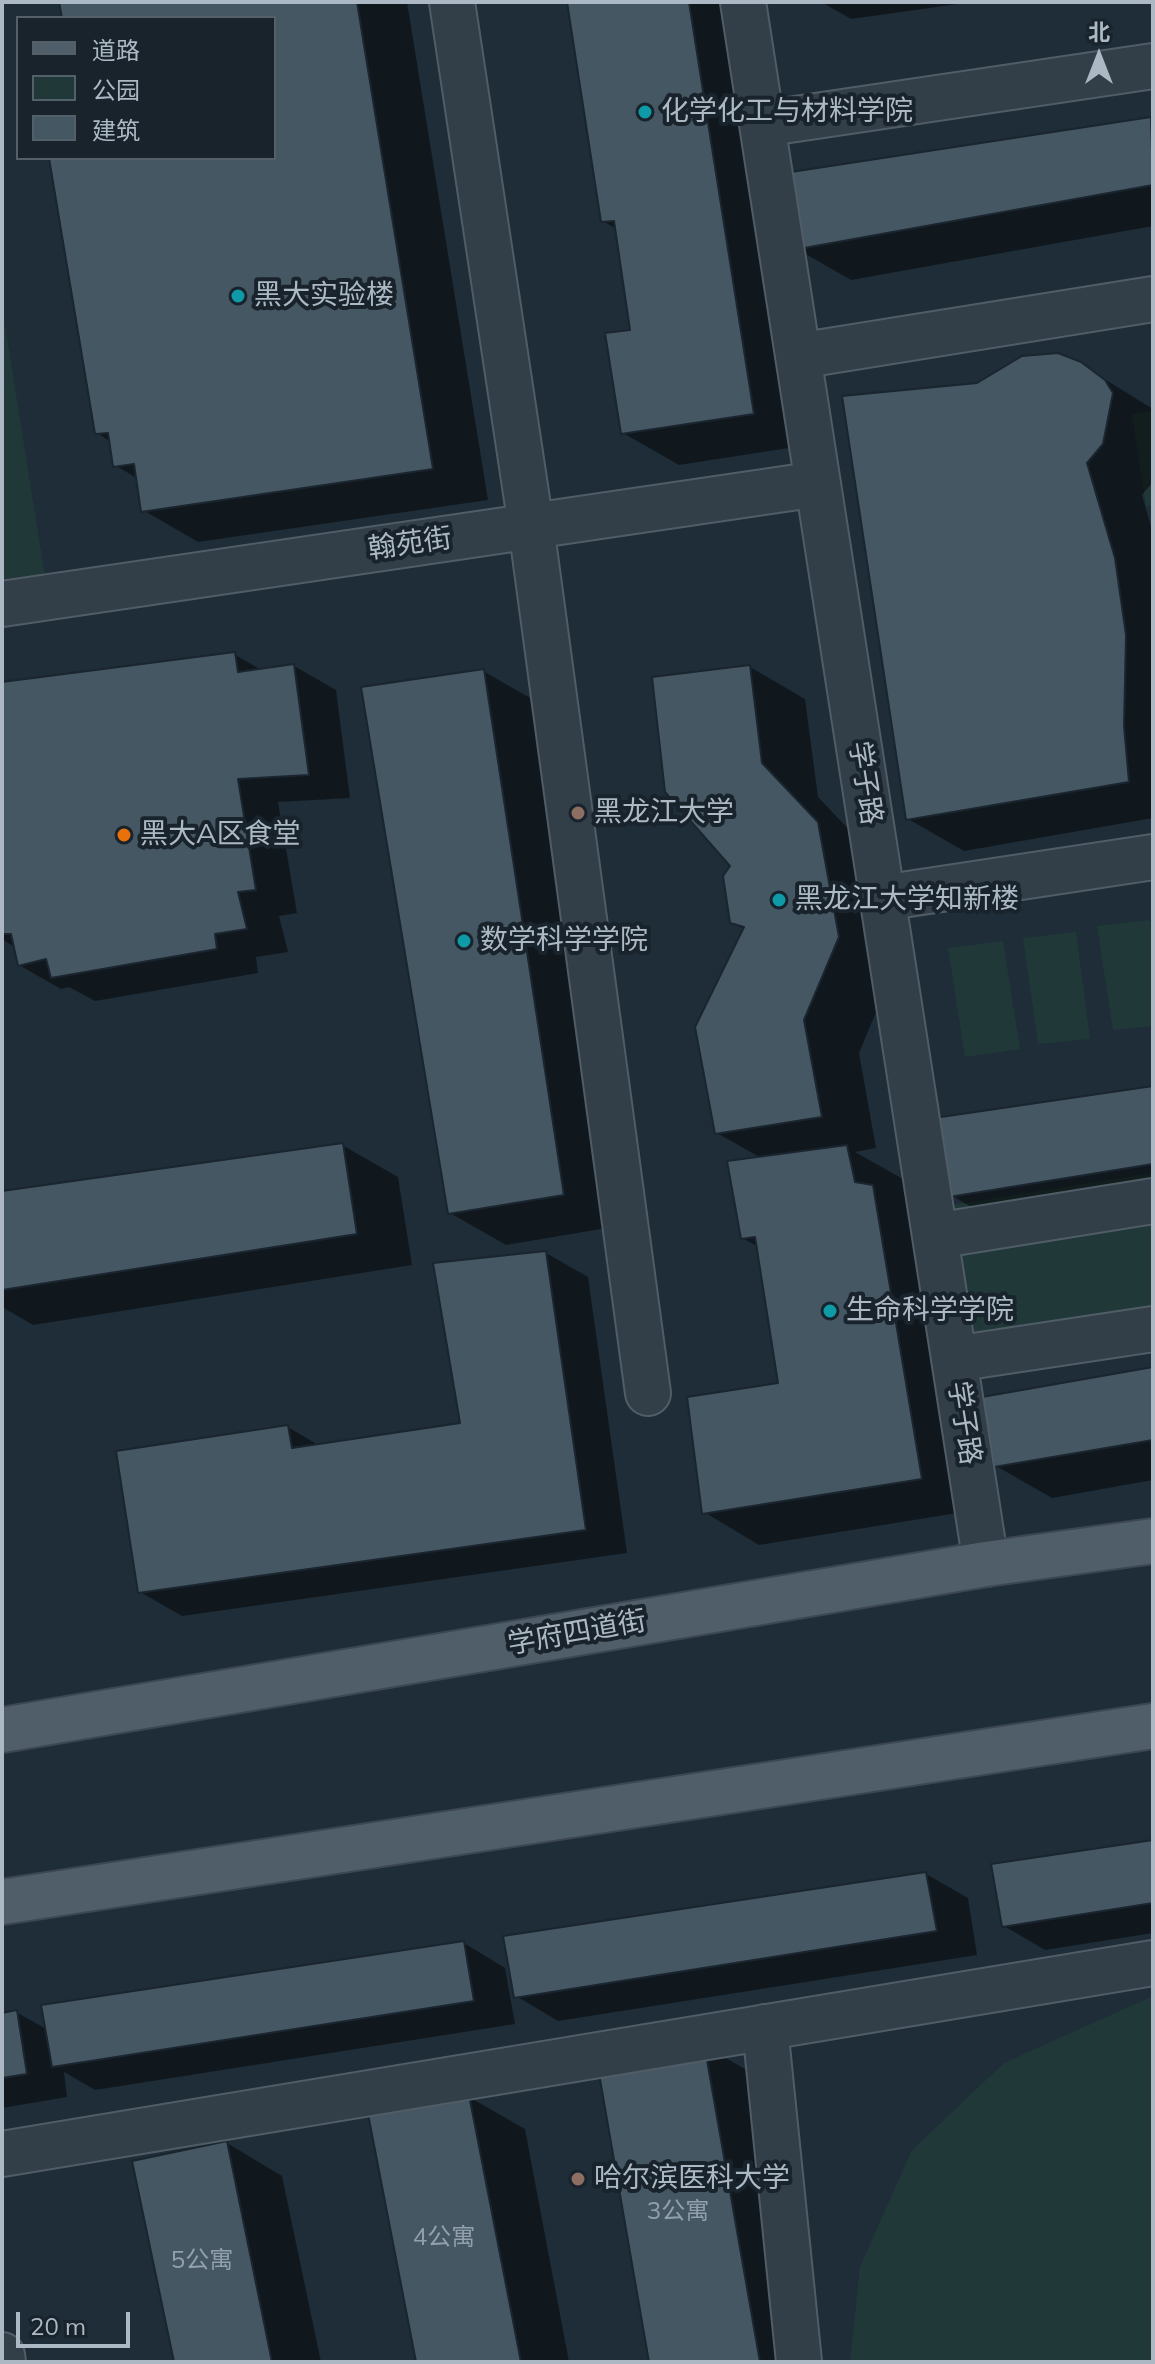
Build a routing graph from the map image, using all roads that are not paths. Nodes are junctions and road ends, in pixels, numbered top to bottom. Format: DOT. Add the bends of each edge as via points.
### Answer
graph roads {
  1 [pos="452,2"];
  2 [pos="743,2"];
  3 [pos="1153,66"];
  4 [pos="762,124"];
  5 [pos="1153,299"];
  6 [pos="798,356"];
  7 [pos="818,484"];
  8 [pos="531,526"];
  9 [pos="2,604"];
  10 [pos="1153,857"];
  11 [pos="882,898"];
  12 [pos="1153,1201"];
  13 [pos="935,1236"];
  14 [pos="1153,1329"];
  15 [pos="954,1359"];
  16 [pos="648,1393"];
  17 [pos="1153,1541"];
  18 [pos="986,1564"];
  19 [pos="1153,1726"];
  20 [pos="2,1730"];
  21 [pos="2,1902"];
  22 [pos="1153,1963"];
  23 [pos="765,2027"];
  24 [pos="2,2154"];
  25 [pos="2,2355"];
  26 [pos="3,2362"];
  27 [pos="799,2362"];
  1 -- 8 [label="street"];
  2 -- 4 [label="street, 学子路"];
  3 -- 4 [label="street"];
  4 -- 6 [label="street, 学子路"];
  5 -- 6 [label="street"];
  6 -- 7 [label="street, 学子路"];
  7 -- 8 [label="street, 翰苑街"];
  7 -- 11 [label="street, 学子路"];
  8 -- 9 [label="street, 翰苑街"];
  8 -- 16 [label="street"];
  10 -- 11 [label="street"];
  11 -- 13 [label="street, 学子路"];
  12 -- 13 [label="street"];
  13 -- 15 [label="street, 学子路"];
  14 -- 15 [label="street"];
  15 -- 18 [label="street, 学子路"];
  17 -- 18 [label="main road, 学府四道街"];
  18 -- 20 [label="main road, 学府四道街"];
  19 -- 21 [label="main road"];
  22 -- 23 [label="street"];
  23 -- 24 [label="street"];
  23 -- 27 [label="street"];
  25 -- 26 [label="street"];
}
